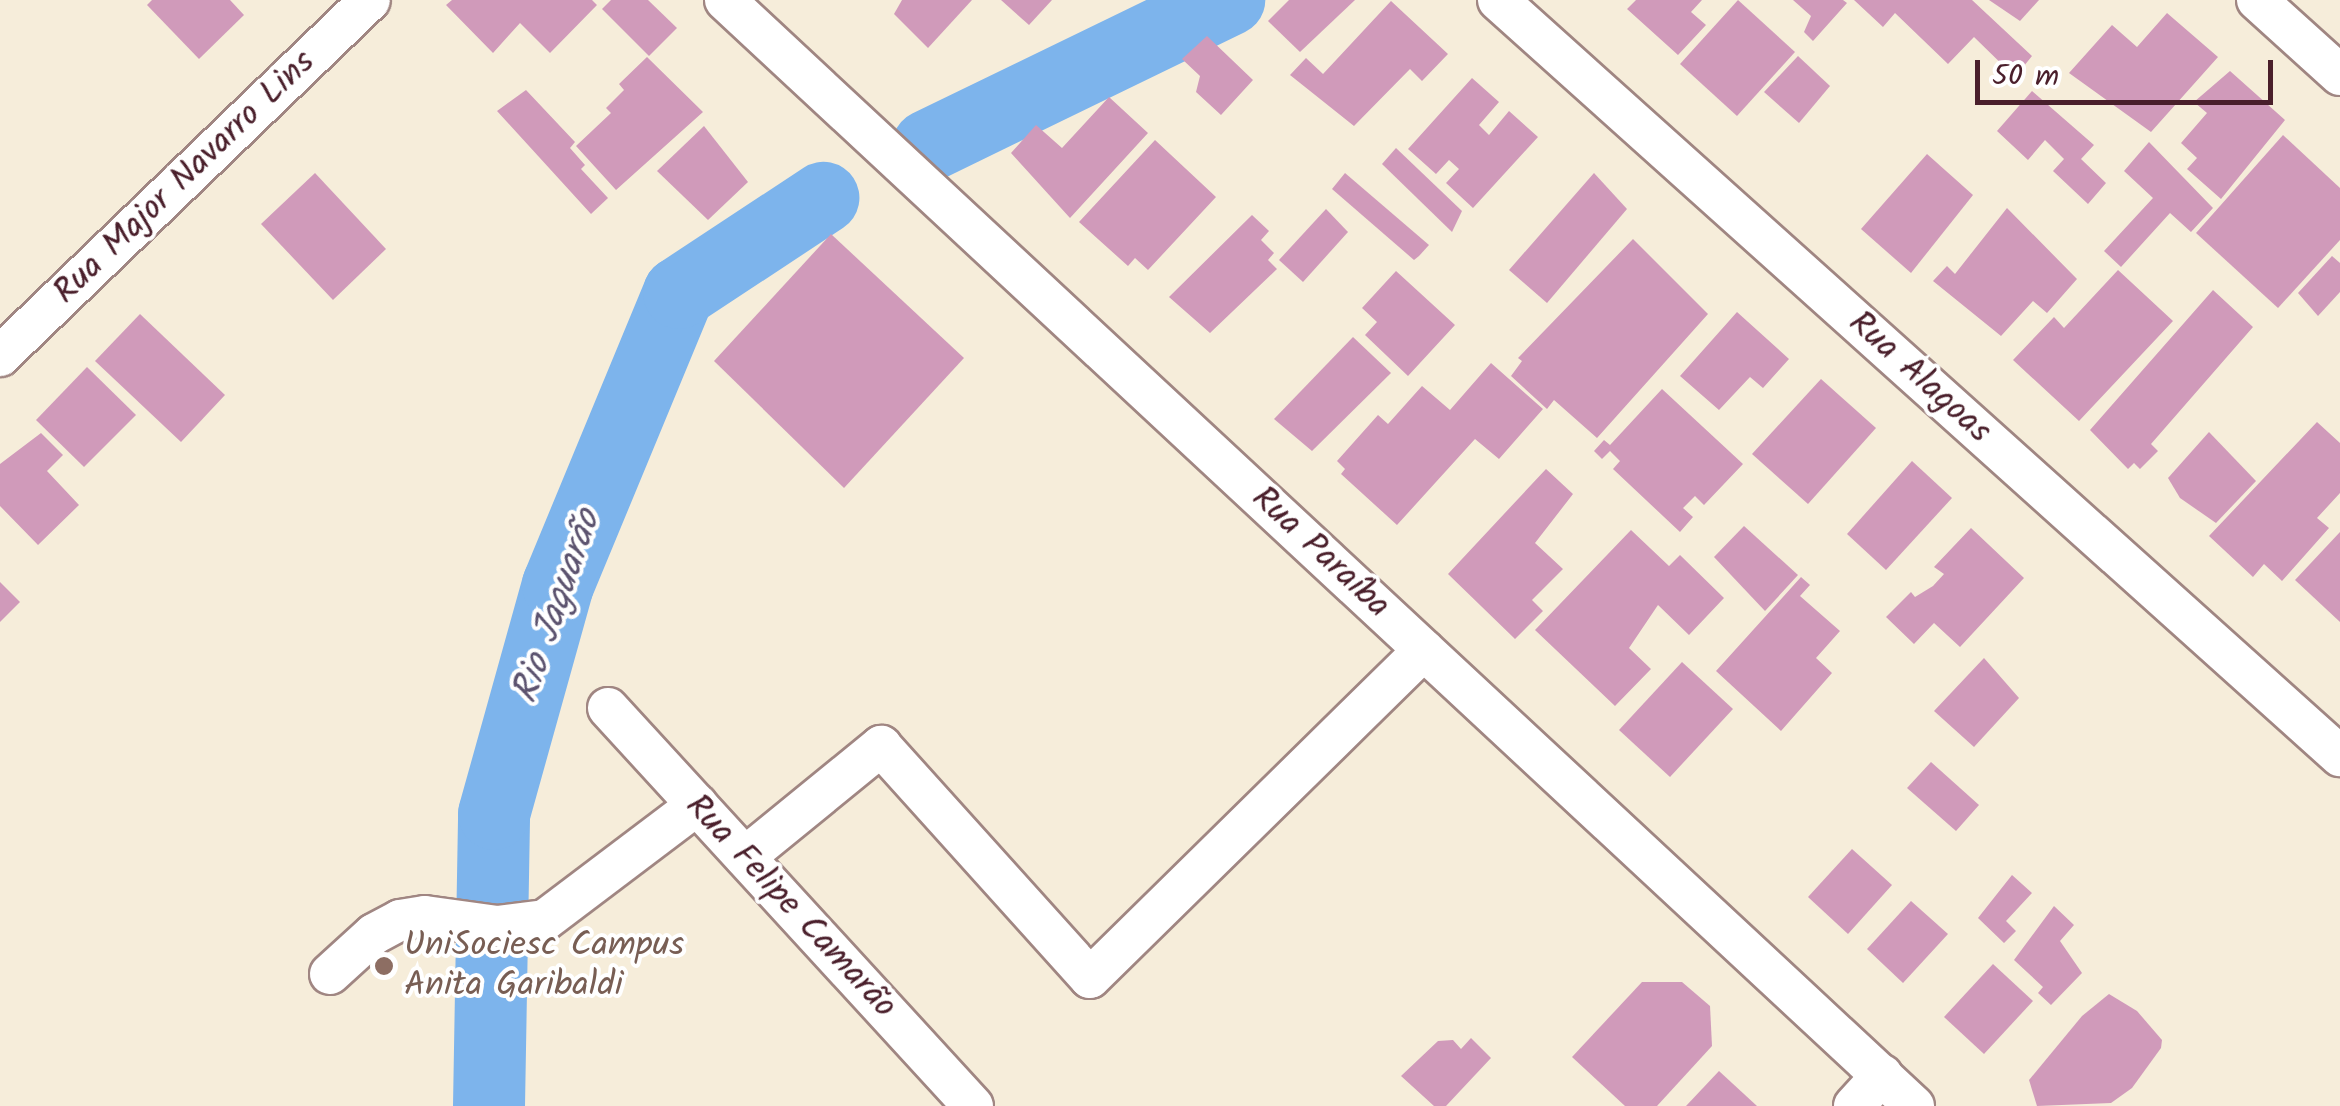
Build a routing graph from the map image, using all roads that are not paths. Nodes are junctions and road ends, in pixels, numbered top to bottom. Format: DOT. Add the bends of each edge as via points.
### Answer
graph roads {
  1 [pos="370,0"];
  2 [pos="725,0"];
  3 [pos="1498,0"];
  4 [pos="2257,0"];
  5 [pos="2340,75"];
  6 [pos="0,356"];
  7 [pos="1424,650"];
  8 [pos="608,708"];
  9 [pos="2340,756"];
  10 [pos="696,805"];
  11 [pos="745,857"];
  12 [pos="330,974"];
  13 [pos="1882,1075"];
  14 [pos="973,1106"];
  15 [pos="1854,1106"];
  16 [pos="1914,1106"];
  1 -- 6 [label="street, Rua Major Navarro Lins"];
  2 -- 7 [label="street, Rua Paraíba"];
  3 -- 9 [label="street, Rua Alagoas"];
  4 -- 5 [label="street"];
  7 -- 11 [label="street" via="1090,978 880,746"];
  7 -- 13 [label="street, Rua Paraíba"];
  8 -- 10 [label="street, Rua Felipe Camarão"];
  10 -- 11 [label="street, Rua Felipe Camarão"];
  10 -- 12 [label="street" via="545,920 497,926 425,916 374,934"];
  11 -- 14 [label="street, Rua Felipe Camarão"];
  13 -- 15 [label="street"];
  13 -- 16 [label="street, Rua Paraíba"];
}
